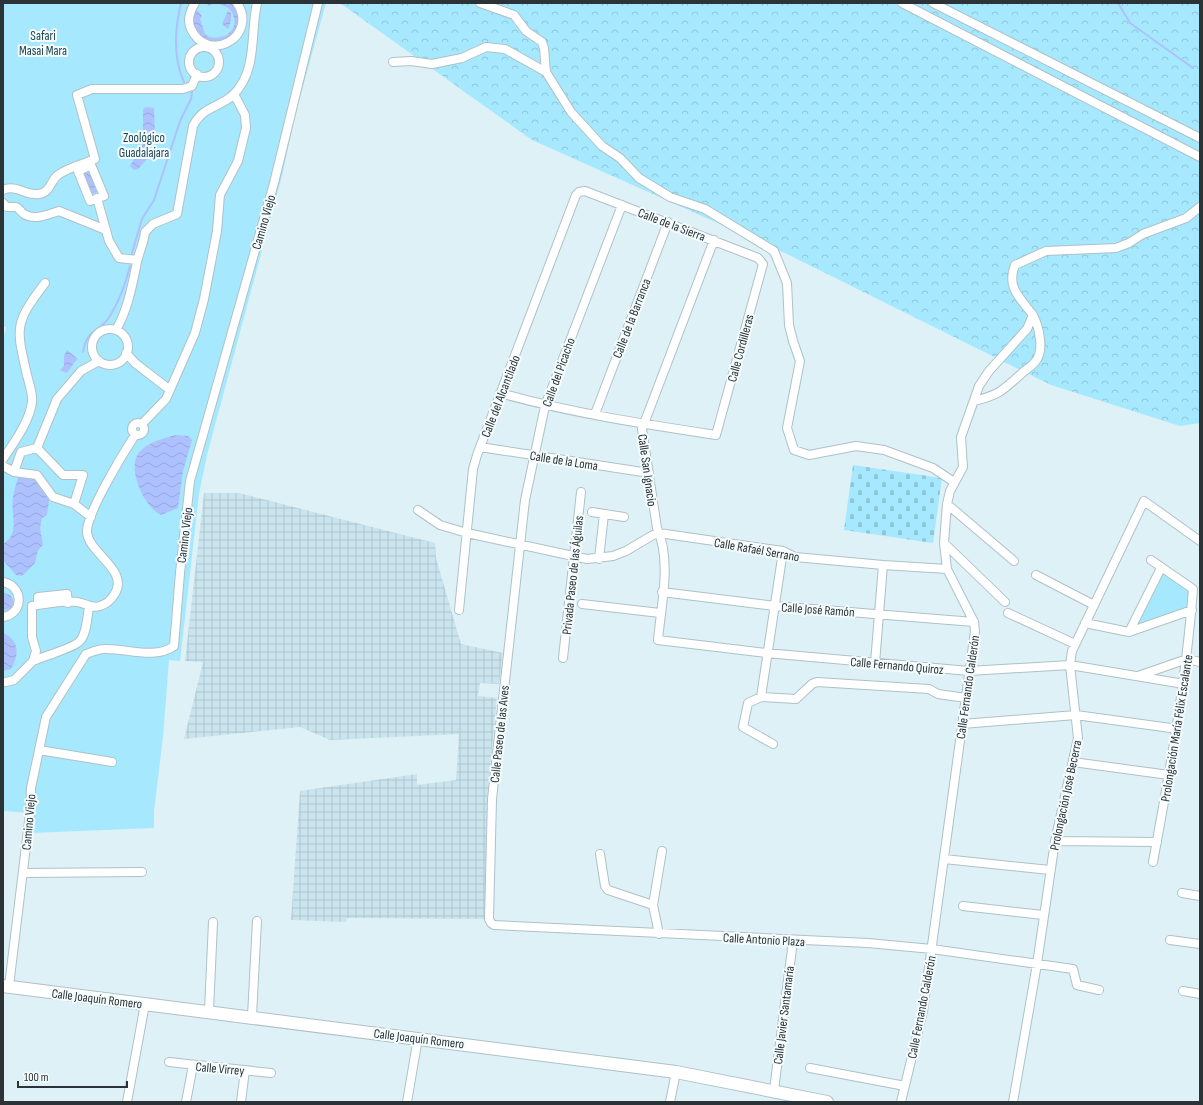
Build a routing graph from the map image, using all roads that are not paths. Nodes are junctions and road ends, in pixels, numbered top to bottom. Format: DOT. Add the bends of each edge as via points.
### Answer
graph roads {
  1 [pos="195,3"];
  2 [pos="237,3"];
  3 [pos="257,3"];
  4 [pos="318,3"];
  5 [pos="480,3"];
  6 [pos="902,3"];
  7 [pos="933,3"];
  8 [pos="208,46"];
  9 [pos="1017,46"];
  10 [pos="1011,58"];
  11 [pos="393,62"];
  12 [pos="546,72"];
  13 [pos="198,74"];
  14 [pos="234,94"];
  15 [pos="1200,138"];
  16 [pos="1200,157"];
  17 [pos="84,166"];
  18 [pos="3,190"];
  19 [pos="579,192"];
  20 [pos="97,198"];
  21 [pos="3,203"];
  22 [pos="622,205"];
  23 [pos="1200,207"];
  24 [pos="668,222"];
  25 [pos="106,230"];
  26 [pos="714,240"];
  27 [pos="137,260"];
  28 [pos="762,261"];
  29 [pos="45,283"];
  30 [pos="1032,315"];
  31 [pos="116,330"];
  32 [pos="126,353"];
  33 [pos="99,361"];
  34 [pos="135,363"];
  35 [pos="115,364"];
  36 [pos="170,390"];
  37 [pos="500,393"];
  38 [pos="974,401"];
  39 [pos="545,406"];
  40 [pos="595,414"];
  41 [pos="644,424"];
  42 [pos="480,447"];
  43 [pos="37,448"];
  44 [pos="533,455"];
  45 [pos="3,459"];
  46 [pos="3,466"];
  47 [pos="14,472"];
  48 [pos="648,473"];
  49 [pos="954,482"];
  50 [pos="580,492"];
  51 [pos="74,504"];
  52 [pos="947,504"];
  53 [pos="418,510"];
  54 [pos="592,512"];
  55 [pos="604,514"];
  56 [pos="91,517"];
  57 [pos="624,517"];
  58 [pos="467,533"];
  59 [pos="659,533"];
  60 [pos="1200,541"];
  61 [pos="944,543"];
  62 [pos="520,545"];
  63 [pos="782,551"];
  64 [pos="574,557"];
  65 [pos="599,559"];
  66 [pos="1151,560"];
  67 [pos="1014,561"];
  68 [pos="883,565"];
  69 [pos="1161,568"];
  70 [pos="947,569"];
  71 [pos="1036,575"];
  72 [pos="3,582"];
  73 [pos="662,592"];
  74 [pos="1005,602"];
  75 [pos="19,604"];
  76 [pos="582,604"];
  77 [pos="1094,605"];
  78 [pos="774,606"];
  79 [pos="35,607"];
  80 [pos="89,607"];
  81 [pos="459,610"];
  82 [pos="1192,610"];
  83 [pos="660,613"];
  84 [pos="878,614"];
  85 [pos="1008,614"];
  86 [pos="3,617"];
  87 [pos="974,622"];
  88 [pos="1085,623"];
  89 [pos="1129,632"];
  90 [pos="658,640"];
  91 [pos="1075,644"];
  92 [pos="766,652"];
  93 [pos="563,658"];
  94 [pos="1187,659"];
  95 [pos="33,661"];
  96 [pos="1200,662"];
  97 [pos="875,663"];
  98 [pos="1070,665"];
  99 [pos="969,671"];
  100 [pos="1137,677"];
  101 [pos="6,682"];
  102 [pos="1184,684"];
  103 [pos="761,697"];
  104 [pos="966,698"];
  105 [pos="1076,715"];
  106 [pos="962,724"];
  107 [pos="1178,729"];
  108 [pos="773,744"];
  109 [pos="39,750"];
  110 [pos="112,762"];
  111 [pos="1073,762"];
  112 [pos="1169,775"];
  113 [pos="1055,841"];
  114 [pos="1157,842"];
  115 [pos="662,851"];
  116 [pos="600,854"];
  117 [pos="944,859"];
  118 [pos="1153,862"];
  119 [pos="1050,870"];
  120 [pos="142,872"];
  121 [pos="23,873"];
  122 [pos="1182,893"];
  123 [pos="1200,896"];
  124 [pos="653,905"];
  125 [pos="963,906"];
  126 [pos="1043,915"];
  127 [pos="257,921"];
  128 [pos="213,922"];
  129 [pos="491,923"];
  130 [pos="659,934"];
  131 [pos="1170,940"];
  132 [pos="793,941"];
  133 [pos="1200,944"];
  134 [pos="932,949"];
  135 [pos="1037,964"];
  136 [pos="6,986"];
  137 [pos="1099,990"];
  138 [pos="1183,991"];
  139 [pos="1200,994"];
  140 [pos="145,1004"];
  141 [pos="209,1012"];
  142 [pos="252,1016"];
  143 [pos="418,1038"];
  144 [pos="169,1062"];
  145 [pos="193,1066"];
  146 [pos="810,1068"];
  147 [pos="245,1070"];
  148 [pos="676,1072"];
  149 [pos="271,1073"];
  150 [pos="905,1086"];
  151 [pos="774,1090"];
  152 [pos="127,1102"];
  153 [pos="186,1102"];
  154 [pos="241,1102"];
  155 [pos="407,1102"];
  156 [pos="670,1102"];
  157 [pos="827,1102"];
  158 [pos="901,1102"];
  159 [pos="1013,1102"];
  1 -- 8 [label="street" via="190,15 190,27 198,39"];
  2 -- 8 [label="street" via="242,18 239,32 224,44"];
  3 -- 14 [label="street" via="252,54 243,81"];
  4 -- 109 [label="street, Camino Viejo" via="274,183 190,481 174,646 168,651 156,653 103,649 86,654 46,717"];
  5 -- 12 [label="street" via="514,15 526,31 542,42"];
  6 -- 10 [label="street"];
  7 -- 9 [label="street"];
  8 -- 13 [label="street" via="195,50 190,59 192,68"];
  8 -- 13 [label="street" via="219,57 218,67 208,76"];
  9 -- 10 [label="street"];
  9 -- 15 [label="street"];
  10 -- 16 [label="street"];
  11 -- 12 [label="street" via="432,64 462,58 486,47 505,49"];
  12 -- 49 [label="street" via="571,112 587,131 602,146 620,158 639,178 670,197 705,209 734,224 774,250 787,283 789,325 800,361 787,428 794,450 809,455 856,446 884,450 933,468"];
  13 -- 17 [label="street" via="192,86 183,89 92,90 77,95 95,159"];
  14 -- 27 [label="street" via="198,117 193,126 177,214 152,224 145,232"];
  14 -- 36 [label="street" via="245,115 245,135 238,161 220,196 217,231 195,333"];
  17 -- 18 [label="street" via="58,174 51,187 40,194 27,193 12,187"];
  17 -- 20 [label="street" via="78,171 90,201"];
  17 -- 20 [label="street" via="91,165 104,196"];
  19 -- 22 [label="street, Calle de la Sierra"];
  19 -- 37 [label="street, Calle del Alcantilado"];
  20 -- 25 [label="street"];
  21 -- 25 [label="street" via="31,216 48,216 59,210"];
  22 -- 24 [label="street, Calle de la Sierra"];
  22 -- 39 [label="street, Calle del Picacho"];
  23 -- 30 [label="street" via="1186,218 1143,234 1116,248 1046,251 1015,265 1011,274 1012,286"];
  24 -- 26 [label="street, Calle de la Sierra"];
  24 -- 40 [label="street, Calle de la Barranca"];
  25 -- 27 [label="street" via="119,258"];
  26 -- 28 [label="street, Calle de la Sierra"];
  26 -- 41 [label="street, Calle San Ignacio"];
  27 -- 31 [label="street" via="132,290"];
  28 -- 41 [label="street, Calle Cordilleras" via="716,435"];
  29 -- 45 [label="street" via="29,304 19,325 21,350 32,402 20,433"];
  30 -- 38 [label="street, Calle Fernando Calderón" via="1027,329 989,371"];
  30 -- 38 [label="street" via="1039,334 1040,349 1036,361 1007,388 994,396"];
  31 -- 32 [label="street" via="124,337"];
  31 -- 33 [label="street" via="105,330 93,341 93,352"];
  32 -- 34 [label="street"];
  32 -- 35 [label="street" via="124,358"];
  33 -- 35 [label="street" via="104,364"];
  33 -- 43 [label="street" via="81,371 57,399"];
  34 -- 35 [label="street"];
  34 -- 36 [label="street"];
  36 -- 56 [label="street" via="166,399 142,424 133,426 135,434 116,465"];
  37 -- 39 [label="street"];
  37 -- 42 [label="street, Calle del Alcantilado"];
  38 -- 49 [label="street, Calle Fernando Calderón" via="961,437 963,467"];
  39 -- 40 [label="street"];
  39 -- 44 [label="street, Calle del Picacho"];
  40 -- 41 [label="street"];
  41 -- 48 [label="street, Calle San Ignacio" via="642,429"];
  42 -- 44 [label="street, Calle de la Loma"];
  42 -- 58 [label="street, Calle del Alcantilado" via="473,469"];
  43 -- 47 [label="street" via="21,452"];
  43 -- 51 [label="street" via="63,475 83,475"];
  44 -- 48 [label="street, Calle de la Loma"];
  44 -- 62 [label="street, Calle del Picacho"];
  46 -- 47 [label="street"];
  47 -- 51 [label="street" via="37,475 53,497"];
  48 -- 59 [label="street, Calle San Ignacio"];
  49 -- 52 [label="street, Calle Fernando Calderón"];
  50 -- 64 [label="street, Privada Paseo de las Águilas"];
  51 -- 56 [label="street"];
  52 -- 61 [label="street, Calle Fernando Calderón"];
  52 -- 67 [label="street"];
  53 -- 58 [label="street" via="440,525"];
  54 -- 55 [label="street"];
  55 -- 57 [label="street"];
  55 -- 65 [label="street"];
  56 -- 80 [label="street" via="87,533 93,546 113,569 117,579 117,592 111,600 100,606"];
  58 -- 62 [label="street"];
  58 -- 81 [label="street, Calle del Alcantilado"];
  59 -- 63 [label="street, Calle Rafaél Serrano"];
  59 -- 65 [label="street" via="626,551"];
  59 -- 73 [label="street, Calle San Ignacio" via="665,559"];
  60 -- 77 [label="street, Prolongación José Becerra" via="1144,501"];
  61 -- 70 [label="street, Calle Fernando Calderón"];
  61 -- 74 [label="street"];
  62 -- 64 [label="street"];
  62 -- 129 [label="street, Calle Paseo de las Aves" via="492,798 489,919"];
  63 -- 68 [label="street, Calle Rafaél Serrano" via="795,557"];
  63 -- 78 [label="street"];
  64 -- 65 [label="street"];
  64 -- 93 [label="street, Privada Paseo de las Águilas"];
  66 -- 69 [label="street"];
  68 -- 70 [label="street, Calle Rafaél Serrano"];
  68 -- 84 [label="street"];
  69 -- 82 [label="street, Prolongación María Félix Escalante" via="1194,589"];
  69 -- 89 [label="street"];
  70 -- 87 [label="street, Calle Fernando Calderón"];
  71 -- 77 [label="street"];
  72 -- 75 [label="street" via="17,590"];
  73 -- 78 [label="street, Calle José Ramón"];
  73 -- 83 [label="street, Calle San Ignacio"];
  75 -- 79 [label="street"];
  75 -- 86 [label="street" via="10,615"];
  76 -- 83 [label="street"];
  77 -- 88 [label="street, Prolongación José Becerra"];
  78 -- 84 [label="street, Calle José Ramón"];
  78 -- 92 [label="street"];
  79 -- 80 [label="street" via="77,602"];
  79 -- 95 [label="street" via="32,637 36,651"];
  80 -- 95 [label="street" via="80,641"];
  82 -- 89 [label="street"];
  82 -- 94 [label="street, Prolongación María Félix Escalante"];
  83 -- 90 [label="street, Calle San Ignacio"];
  84 -- 87 [label="street, Calle José Ramón"];
  84 -- 97 [label="street"];
  85 -- 91 [label="street"];
  87 -- 99 [label="street, Calle Fernando Calderón"];
  88 -- 89 [label="street"];
  88 -- 91 [label="street, Prolongación José Becerra"];
  90 -- 92 [label="street, Calle Fernando Quiroz"];
  91 -- 98 [label="street, Prolongación José Becerra"];
  92 -- 97 [label="street, Calle Fernando Quiroz"];
  92 -- 103 [label="street"];
  94 -- 96 [label="street"];
  94 -- 100 [label="street"];
  94 -- 102 [label="street, Prolongación María Félix Escalante"];
  95 -- 101 [label="street" via="14,680"];
  97 -- 99 [label="street, Calle Fernando Quiroz"];
  98 -- 99 [label="street, Calle Fernando Quiroz"];
  98 -- 100 [label="street, Calle Fernando Quiroz"];
  98 -- 105 [label="street, Prolongación José Becerra"];
  99 -- 104 [label="street, Calle Fernando Calderón"];
  100 -- 102 [label="street, Calle Fernando Quiroz"];
  102 -- 107 [label="street, Prolongación María Félix Escalante"];
  103 -- 104 [label="street" via="796,699 817,682 928,689 938,694"];
  103 -- 108 [label="street" via="748,703 743,727"];
  104 -- 106 [label="street, Calle Fernando Calderón"];
  105 -- 106 [label="street"];
  105 -- 107 [label="street"];
  105 -- 111 [label="street, Prolongación José Becerra" via="1078,738"];
  106 -- 117 [label="street, Calle Fernando Calderón"];
  107 -- 112 [label="street, Prolongación María Félix Escalante"];
  109 -- 110 [label="street"];
  109 -- 121 [label="street, Camino Viejo" via="31,788"];
  111 -- 112 [label="street"];
  111 -- 113 [label="street, Prolongación José Becerra"];
  112 -- 114 [label="street, Prolongación María Félix Escalante"];
  113 -- 114 [label="street"];
  113 -- 119 [label="street, Prolongación José Becerra"];
  114 -- 118 [label="street, Prolongación María Félix Escalante"];
  115 -- 124 [label="street"];
  116 -- 124 [label="street" via="608,890"];
  117 -- 119 [label="street"];
  117 -- 134 [label="street, Calle Fernando Calderón"];
  119 -- 126 [label="street, Prolongación José Becerra"];
  120 -- 121 [label="street"];
  121 -- 136 [label="street, Camino Viejo"];
  122 -- 123 [label="street"];
  124 -- 130 [label="street"];
  125 -- 126 [label="street"];
  126 -- 135 [label="street, Prolongación José Becerra"];
  127 -- 142 [label="street"];
  128 -- 141 [label="street"];
  129 -- 130 [label="street, Calle Antonio Plaza"];
  130 -- 132 [label="street, Calle Antonio Plaza"];
  131 -- 133 [label="street"];
  132 -- 134 [label="street, Calle Antonio Plaza" via="868,943"];
  132 -- 151 [label="street, Calle Javier Santamaría"];
  134 -- 135 [label="street, Calle Antonio Plaza"];
  134 -- 150 [label="street, Calle Fernando Calderón" via="923,1011"];
  135 -- 137 [label="street, Calle Antonio Plaza" via="1073,969 1077,985"];
  135 -- 159 [label="street, Prolongación José Becerra"];
  136 -- 140 [label="street, Calle Joaquín Romero"];
  138 -- 139 [label="street"];
  140 -- 141 [label="street, Calle Joaquín Romero"];
  140 -- 152 [label="street"];
  141 -- 142 [label="street, Calle Joaquín Romero"];
  142 -- 143 [label="street, Calle Joaquín Romero"];
  143 -- 148 [label="street, Calle Joaquín Romero"];
  143 -- 155 [label="street"];
  144 -- 145 [label="street, Calle Virrey"];
  145 -- 147 [label="street, Calle Virrey"];
  145 -- 153 [label="street"];
  146 -- 150 [label="street"];
  147 -- 149 [label="street, Calle Virrey"];
  147 -- 154 [label="street"];
  148 -- 151 [label="street, Calle Joaquín Romero"];
  148 -- 156 [label="street"];
  150 -- 158 [label="street, Calle Fernando Calderón"];
  151 -- 157 [label="street, Calle Joaquín Romero"];
}
